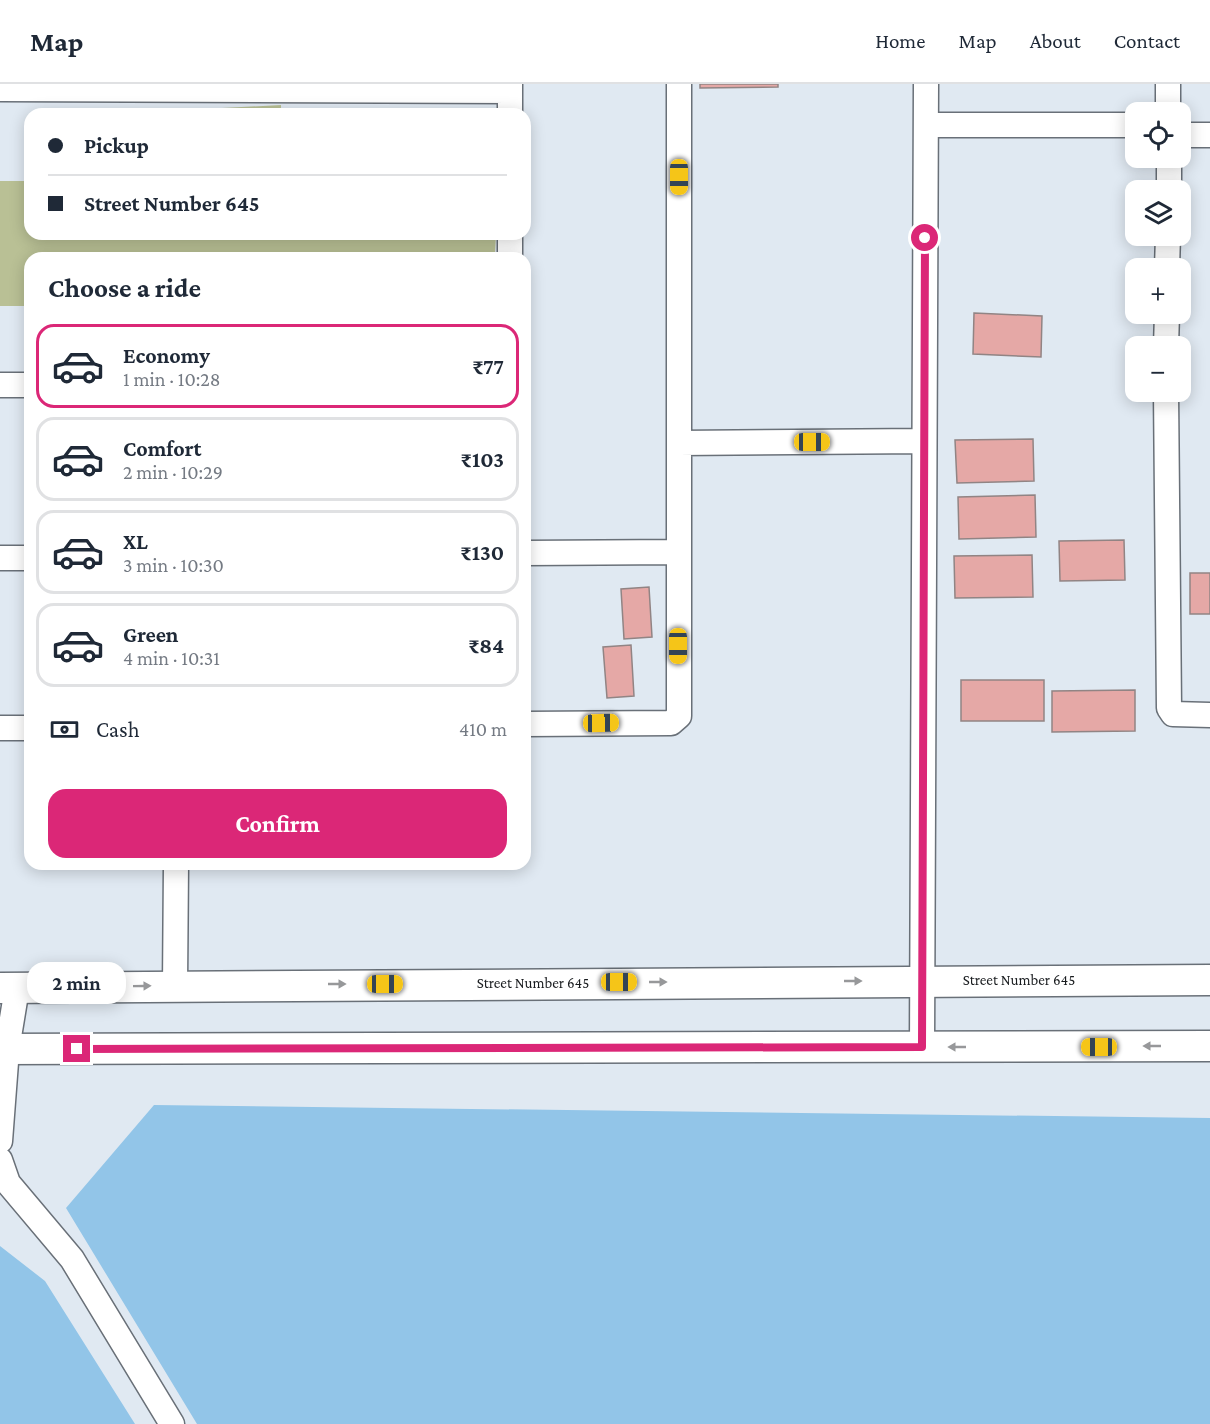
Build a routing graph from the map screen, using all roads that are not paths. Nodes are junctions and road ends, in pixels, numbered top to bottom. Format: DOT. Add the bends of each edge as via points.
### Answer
graph roads {
  1 [pos="679,84"];
  2 [pos="926,84"];
  3 [pos="1168,84"];
  4 [pos="0,89"];
  5 [pos="510,96"];
  6 [pos="1168,102"];
  7 [pos="926,125"];
  8 [pos="1125,125"];
  9 [pos="1191,135"];
  10 [pos="1210,135"];
  11 [pos="0,385"];
  12 [pos="24,385"];
  13 [pos="1166,402"];
  14 [pos="924,441"];
  15 [pos="679,443"];
  16 [pos="678,552"];
  17 [pos="531,553"];
  18 [pos="0,558"];
  19 [pos="24,558"];
  20 [pos="1210,715"];
  21 [pos="531,724"];
  22 [pos="0,728"];
  23 [pos="24,728"];
  24 [pos="176,870"];
  25 [pos="924,980"];
  26 [pos="1210,980"];
  27 [pos="174,985"];
  28 [pos="8,988"];
  29 [pos="1210,1046"];
  30 [pos="922,1047"];
  31 [pos="4,1049"];
  32 [pos="0,1141"];
  33 [pos="0,1160"];
  34 [pos="172,1424"];
  1 -- 15 [label="street"];
  2 -- 7 [label="street"];
  3 -- 6 [label="street"];
  4 -- 5 [label="street"];
  7 -- 8 [label="street"];
  7 -- 14 [label="street"];
  9 -- 10 [label="street"];
  11 -- 12 [label="street"];
  13 -- 20 [label="street" via="1169,708 1173,714"];
  14 -- 15 [label="street"];
  14 -- 25 [label="street"];
  15 -- 16 [label="street"];
  16 -- 17 [label="street"];
  16 -- 21 [label="street" via="676,721"];
  18 -- 19 [label="street"];
  22 -- 23 [label="street"];
  24 -- 27 [label="street"];
  25 -- 26 [label="street, Street Number 645"];
  27 -- 25 [label="street, Street Number 645, one-way"];
  25 -- 30 [label="street"];
  28 -- 27 [label="street, Street Number 645, one-way"];
  28 -- 31 [label="street"];
  29 -- 30 [label="street, one-way"];
  30 -- 31 [label="street"];
  31 -- 32 [label="street"];
  33 -- 34 [label="street" via="8,1183 72,1258"];
}
